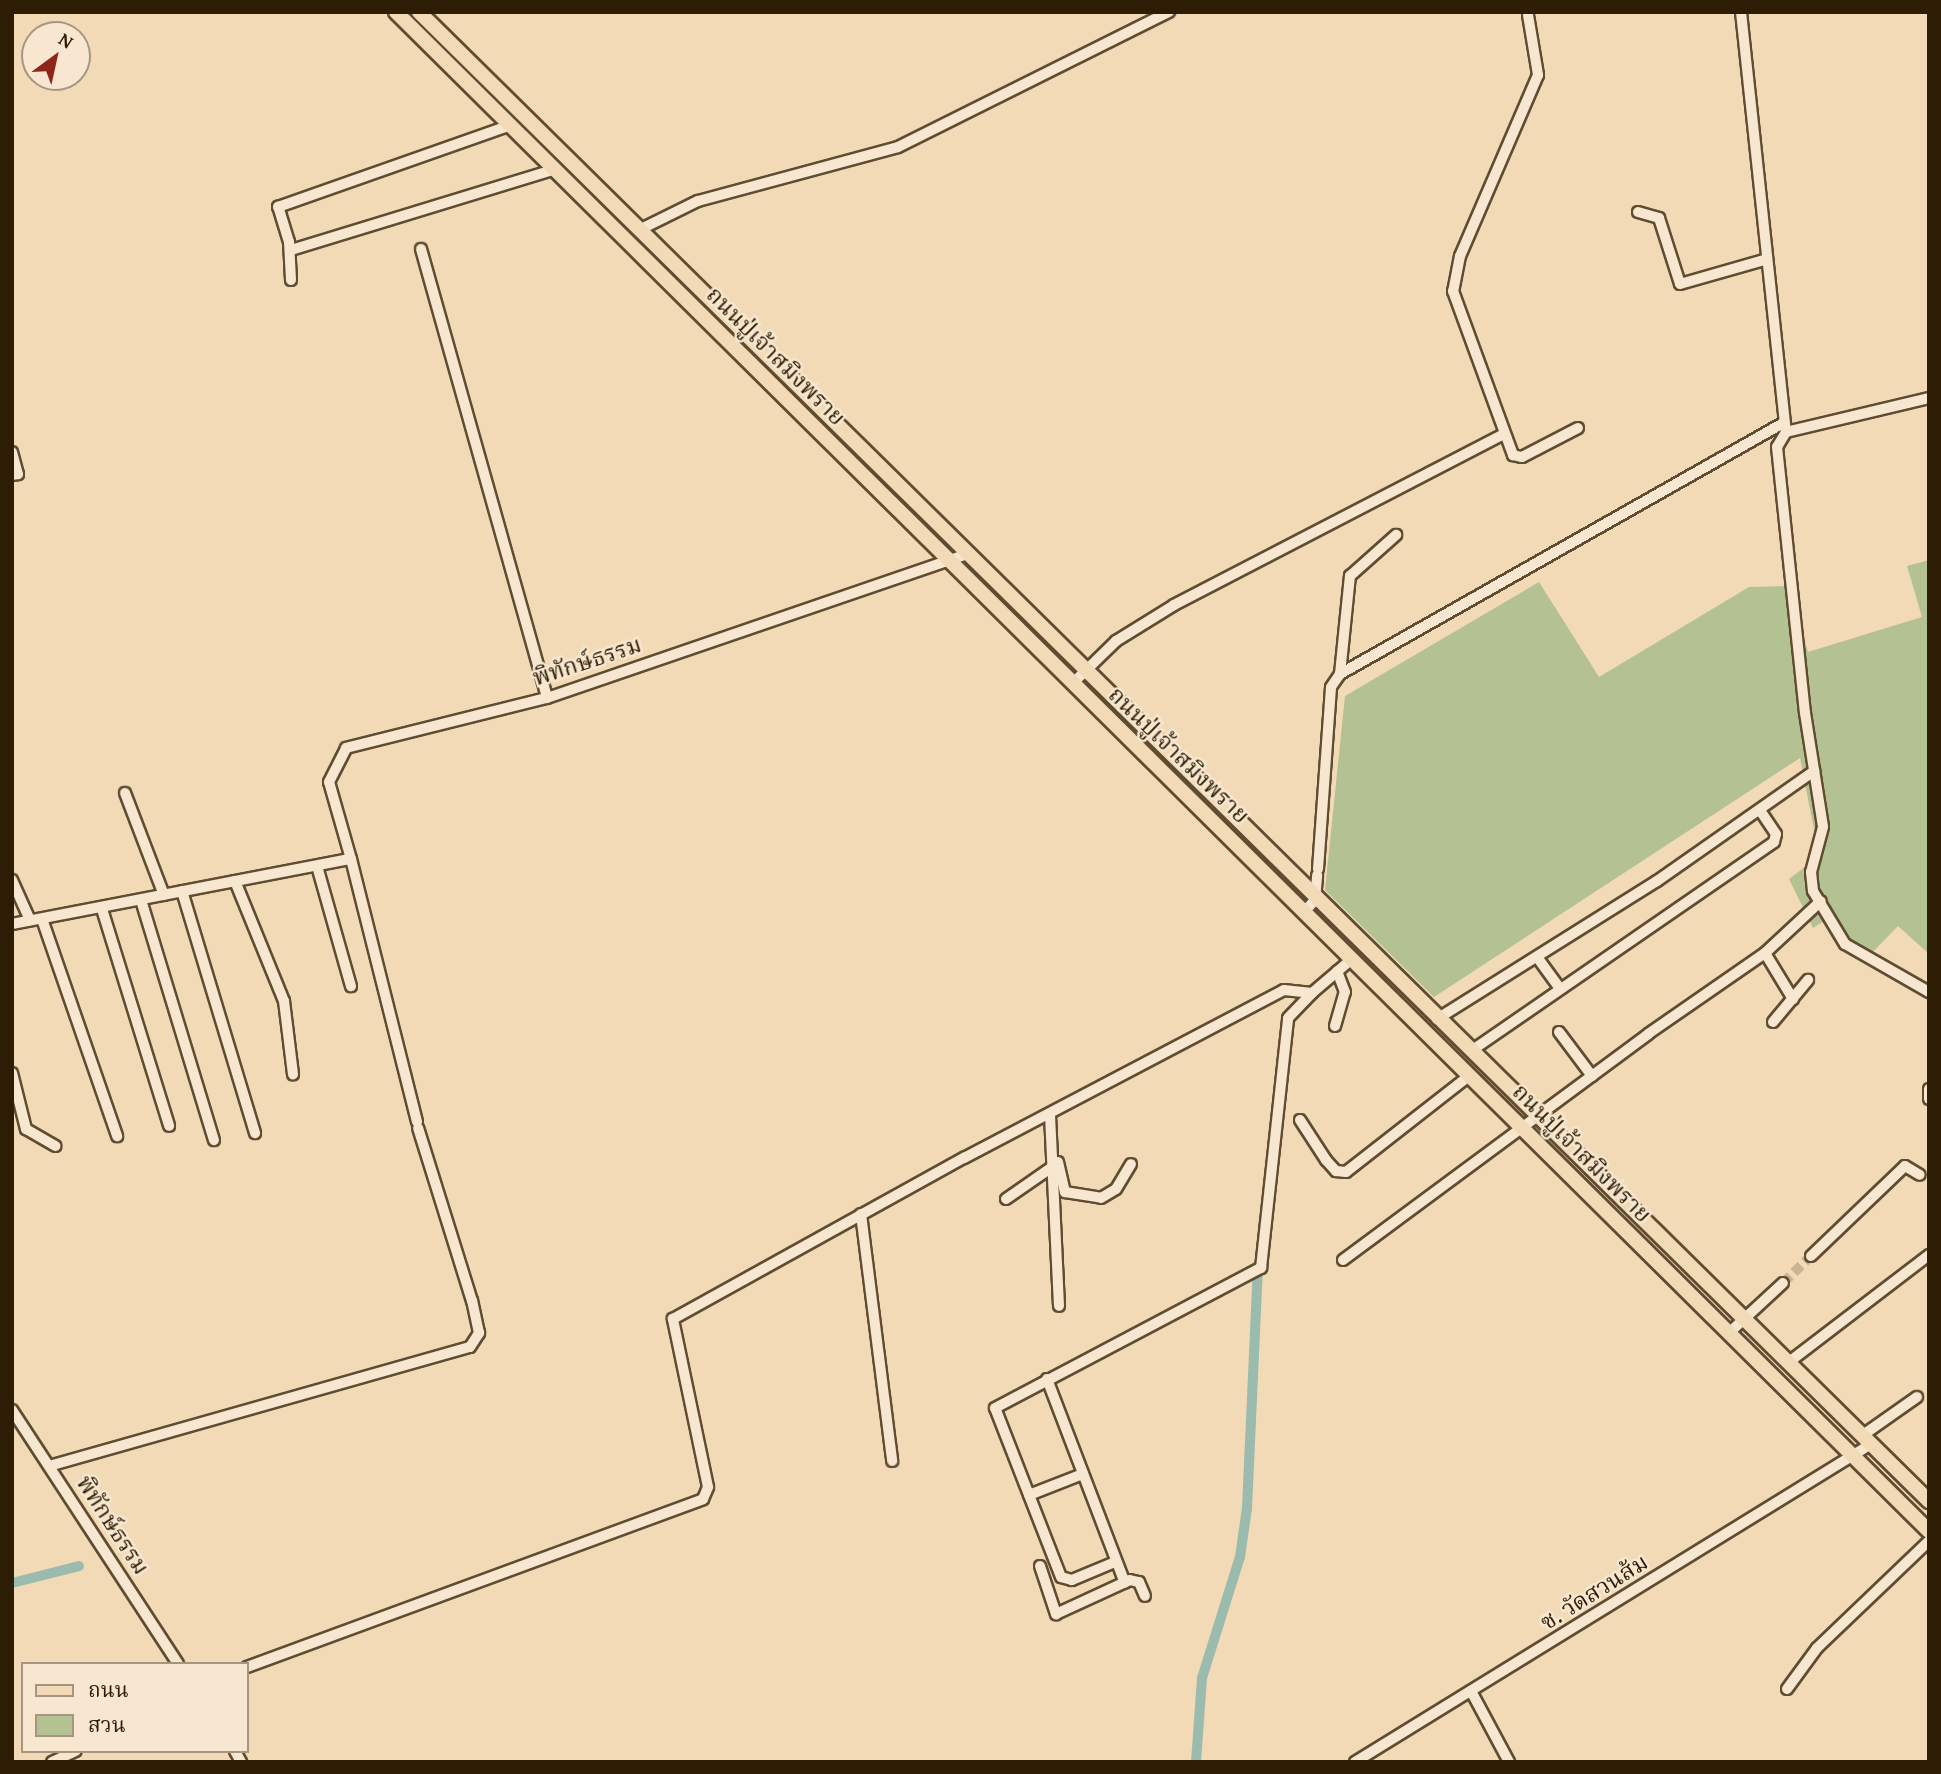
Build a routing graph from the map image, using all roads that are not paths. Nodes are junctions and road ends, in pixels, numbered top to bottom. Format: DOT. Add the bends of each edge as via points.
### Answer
graph roads {
  1 [pos="396,12"];
  2 [pos="419,12"];
  3 [pos="1168,12"];
  4 [pos="1741,12"];
  5 [pos="1528,15"];
  6 [pos="511,125"];
  7 [pos="556,169"];
  8 [pos="1638,212"];
  9 [pos="634,235"];
  10 [pos="421,249"];
  11 [pos="291,250"];
  12 [pos="1765,260"];
  13 [pos="291,280"];
  14 [pos="747,347"];
  15 [pos="1929,398"];
  16 [pos="1785,427"];
  17 [pos="1578,428"];
  18 [pos="1502,435"];
  19 [pos="12,452"];
  20 [pos="12,475"];
  21 [pos="1396,535"];
  22 [pos="967,554"];
  23 [pos="950,559"];
  24 [pos="1084,671"];
  25 [pos="1340,674"];
  26 [pos="1073,683"];
  27 [pos="547,698"];
  28 [pos="1810,774"];
  29 [pos="125,793"];
  30 [pos="1760,810"];
  31 [pos="351,859"];
  32 [pos="317,866"];
  33 [pos="12,880"];
  34 [pos="235,881"];
  35 [pos="182,891"];
  36 [pos="164,895"];
  37 [pos="141,900"];
  38 [pos="1818,904"];
  39 [pos="1310,905"];
  40 [pos="102,909"];
  41 [pos="36,920"];
  42 [pos="12,924"];
  43 [pos="1765,953"];
  44 [pos="1537,957"];
  45 [pos="1353,958"];
  46 [pos="1337,971"];
  47 [pos="1808,980"];
  48 [pos="351,986"];
  49 [pos="1560,989"];
  50 [pos="1929,992"];
  51 [pos="1312,993"];
  52 [pos="1793,999"];
  53 [pos="1437,1019"];
  54 [pos="1773,1022"];
  55 [pos="1335,1026"];
  56 [pos="1559,1032"];
  57 [pos="1471,1051"];
  58 [pos="12,1073"];
  59 [pos="293,1074"];
  60 [pos="1470,1075"];
  61 [pos="1592,1076"];
  62 [pos="1929,1089"];
  63 [pos="1929,1099"];
  64 [pos="1050,1115"];
  65 [pos="1538,1117"];
  66 [pos="1300,1120"];
  67 [pos="169,1126"];
  68 [pos="1525,1129"];
  69 [pos="255,1133"];
  70 [pos="117,1136"];
  71 [pos="214,1140"];
  72 [pos="1050,1145"];
  73 [pos="55,1146"];
  74 [pos="1131,1164"];
  75 [pos="1052,1167"];
  76 [pos="1920,1175"];
  77 [pos="1006,1199"];
  78 [pos="861,1214"];
  79 [pos="1929,1255"];
  80 [pos="1811,1256"];
  81 [pos="1343,1261"];
  82 [pos="1783,1283"];
  83 [pos="1059,1306"];
  84 [pos="1745,1318"];
  85 [pos="1730,1332"];
  86 [pos="1789,1362"];
  87 [pos="1047,1379"];
  88 [pos="1917,1397"];
  89 [pos="12,1410"];
  90 [pos="1867,1440"];
  91 [pos="1852,1455"];
  92 [pos="892,1461"];
  93 [pos="49,1466"];
  94 [pos="1083,1474"];
  95 [pos="1029,1495"];
  96 [pos="1929,1501"];
  97 [pos="1929,1531"];
  98 [pos="1929,1541"];
  99 [pos="1115,1562"];
  100 [pos="1040,1566"];
  101 [pos="1125,1583"];
  102 [pos="1145,1596"];
  103 [pos="177,1662"];
  104 [pos="248,1667"];
  105 [pos="1787,1689"];
  106 [pos="1471,1691"];
  107 [pos="72,1753"];
  108 [pos="52,1762"];
  109 [pos="1356,1762"];
  110 [pos="1509,1762"];
  1 -- 6 [label="main road, ถนนปู่เจ้าสมิงพราย"];
  2 -- 9 [label="main road, ถนนปู่เจ้าสมิงพราย"];
  3 -- 9 [label="street" via="898,147 698,201"];
  4 -- 12 [label="street"];
  5 -- 18 [label="street" via="1538,75 1453,275 1465,332"];
  6 -- 7 [label="main road, ถนนปู่เจ้าสมิงพราย"];
  6 -- 11 [label="street" via="278,207"];
  7 -- 9 [label="main road, ถนนปู่เจ้าสมิงพราย"];
  7 -- 11 [label="street"];
  8 -- 12 [label="street" via="1660,218 1680,284"];
  9 -- 14 [label="main road, ถนนปู่เจ้าสมิงพราย"];
  10 -- 27 [label="street"];
  11 -- 13 [label="street"];
  12 -- 16 [label="street"];
  14 -- 22 [label="main road, ถนนปู่เจ้าสมิงพราย"];
  14 -- 23 [label="main road, ถนนปู่เจ้าสมิงพราย"];
  15 -- 16 [label="street"];
  16 -- 25 [label="street"];
  16 -- 28 [label="street" via="1777,447"];
  17 -- 18 [label="street" via="1516,458"];
  18 -- 24 [label="street" via="1174,605 1116,641"];
  19 -- 20 [label="street" via="18,474"];
  21 -- 25 [label="street" via="1350,576"];
  22 -- 23 [label="street, พิทักษ์ธรรม"];
  22 -- 24 [label="main road, ถนนปู่เจ้าสมิงพราย"];
  23 -- 26 [label="main road, ถนนปู่เจ้าสมิงพราย"];
  23 -- 27 [label="street, พิทักษ์ธรรม"];
  24 -- 26 [label="street"];
  24 -- 39 [label="main road, ถนนปู่เจ้าสมิงพราย"];
  25 -- 39 [label="street" via="1331,687 1318,872"];
  26 -- 39 [label="main road, ถนนปู่เจ้าสมิงพราย"];
  27 -- 31 [label="street, พิทักษ์ธรรม" via="346,748 336,758 329,782"];
  28 -- 30 [label="street"];
  28 -- 38 [label="street" via="1823,827 1811,878"];
  29 -- 36 [label="street"];
  30 -- 44 [label="street"];
  30 -- 49 [label="street" via="1776,834 1774,842"];
  31 -- 32 [label="street"];
  31 -- 93 [label="street, พิทักษ์ธรรม" via="417,1125 479,1333 470,1347"];
  32 -- 34 [label="street"];
  32 -- 48 [label="street"];
  33 -- 41 [label="street"];
  34 -- 35 [label="street"];
  34 -- 59 [label="street" via="284,1001"];
  35 -- 36 [label="street"];
  35 -- 69 [label="street"];
  36 -- 37 [label="street"];
  37 -- 40 [label="street"];
  37 -- 71 [label="street"];
  38 -- 43 [label="street"];
  38 -- 50 [label="street" via="1845,944"];
  39 -- 45 [label="main road, ถนนปู่เจ้าสมิงพราย"];
  39 -- 53 [label="main road, ถนนปู่เจ้าสมิงพราย"];
  40 -- 41 [label="street"];
  40 -- 67 [label="street"];
  41 -- 42 [label="street"];
  41 -- 70 [label="street"];
  43 -- 52 [label="street"];
  43 -- 61 [label="street"];
  44 -- 49 [label="street"];
  44 -- 53 [label="street"];
  45 -- 46 [label="street"];
  45 -- 60 [label="main road, ถนนปู่เจ้าสมิงพราย"];
  46 -- 51 [label="street"];
  46 -- 55 [label="street" via="1345,992"];
  47 -- 52 [label="street"];
  49 -- 57 [label="street"];
  51 -- 64 [label="street" via="1283,990"];
  51 -- 87 [label="street" via="1288,1018 1261,1268"];
  52 -- 54 [label="street"];
  53 -- 57 [label="main road, ถนนปู่เจ้าสมิงพราย"];
  56 -- 61 [label="street"];
  57 -- 65 [label="main road, ถนนปู่เจ้าสมิงพราย"];
  58 -- 73 [label="street" via="26,1129"];
  60 -- 66 [label="street" via="1346,1172 1336,1171 1326,1160"];
  60 -- 68 [label="main road, ถนนปู่เจ้าสมิงพราย"];
  61 -- 65 [label="street"];
  62 -- 63 [label="street"];
  64 -- 72 [label="street"];
  64 -- 78 [label="street"];
  65 -- 68 [label="street"];
  65 -- 84 [label="main road, ถนนปู่เจ้าสมิงพราย"];
  68 -- 81 [label="street"];
  68 -- 85 [label="main road, ถนนปู่เจ้าสมิงพราย"];
  72 -- 74 [label="street" via="1062,1189 1072,1195 1110,1195"];
  72 -- 75 [label="street"];
  75 -- 77 [label="street"];
  75 -- 83 [label="street"];
  76 -- 80 [label="street" via="1905,1166"];
  78 -- 92 [label="street"];
  78 -- 104 [label="street" via="673,1320 708,1487 703,1499"];
  79 -- 86 [label="street"];
  82 -- 84 [label="street"];
  84 -- 85 [label="street"];
  84 -- 86 [label="main road, ถนนปู่เจ้าสมิงพราย"];
  85 -- 91 [label="main road, ถนนปู่เจ้าสมิงพราย"];
  86 -- 90 [label="main road, ถนนปู่เจ้าสมิงพราย"];
  87 -- 94 [label="street"];
  87 -- 95 [label="street" via="996,1408"];
  88 -- 90 [label="street, ซ. วัดสวนส้ม"];
  89 -- 93 [label="street, พิทักษ์ธรรม"];
  90 -- 91 [label="street, ซ. วัดสวนส้ม"];
  90 -- 96 [label="main road, ถนนปู่เจ้าสมิงพราย"];
  91 -- 97 [label="main road, ถนนปู่เจ้าสมิงพราย"];
  91 -- 106 [label="street, ซ. วัดสวนส้ม"];
  93 -- 103 [label="street, พิทักษ์ธรรม"];
  94 -- 95 [label="street"];
  94 -- 99 [label="street"];
  95 -- 99 [label="street" via="1064,1581"];
  98 -- 105 [label="street" via="1817,1648"];
  99 -- 101 [label="street"];
  100 -- 101 [label="street" via="1059,1615"];
  101 -- 102 [label="street" via="1135,1579"];
  106 -- 109 [label="street, ซ. วัดสวนส้ม"];
  106 -- 110 [label="street"];
  107 -- 108 [label="street"];
}
